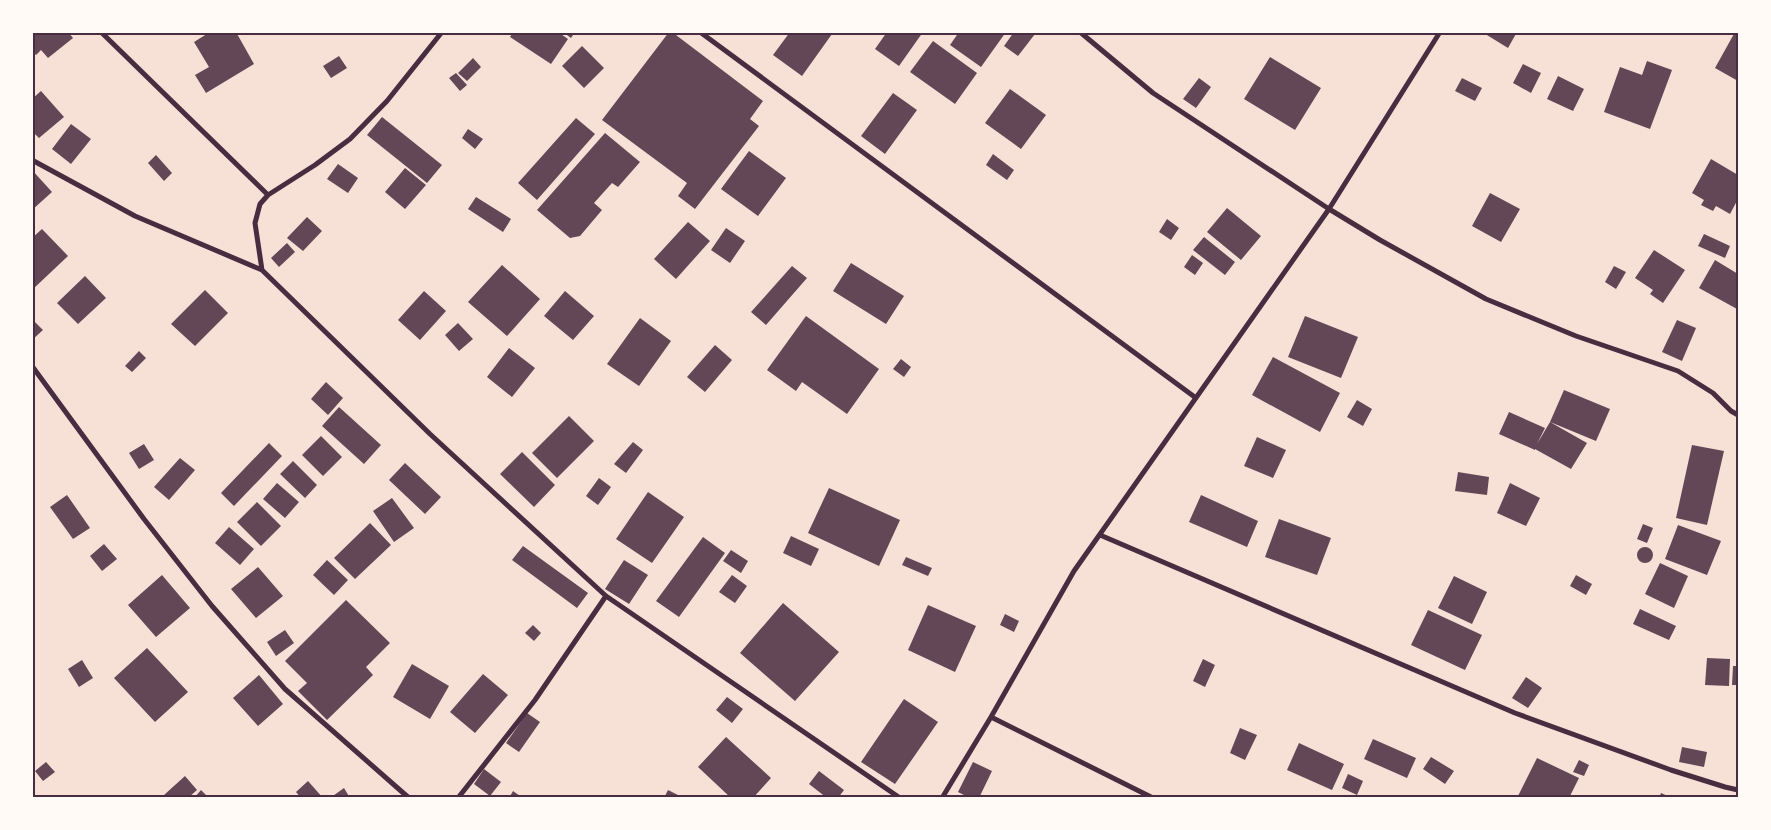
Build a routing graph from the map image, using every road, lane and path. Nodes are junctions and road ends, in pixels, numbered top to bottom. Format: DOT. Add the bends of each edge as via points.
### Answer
graph roads {
  1 [pos="101,32"];
  2 [pos="442,32"];
  3 [pos="700,32"];
  4 [pos="1080,32"];
  5 [pos="1440,32"];
  6 [pos="32,160"];
  7 [pos="268,195"];
  8 [pos="1329,209"];
  9 [pos="262,270"];
  10 [pos="32,366"];
  11 [pos="1196,398"];
  12 [pos="1738,415"];
  13 [pos="1100,535"];
  14 [pos="606,596"];
  15 [pos="991,718"];
  16 [pos="1738,790"];
  17 [pos="462,797"];
  18 [pos="409,798"];
  19 [pos="900,798"];
  20 [pos="942,798"];
  21 [pos="1153,798"];
  1 -- 7 [label="street"];
  2 -- 7 [label="street" via="387,101 350,139"];
  3 -- 11 [label="street"];
  4 -- 8 [label="street" via="1153,93"];
  5 -- 8 [label="street"];
  6 -- 9 [label="street" via="134,216"];
  7 -- 9 [label="street" via="260,204 255,223"];
  8 -- 11 [label="street"];
  8 -- 12 [label="street" via="1486,299 1576,336 1678,371"];
  9 -- 14 [label="street" via="430,434"];
  10 -- 18 [label="street" via="212,606 285,689"];
  11 -- 13 [label="street"];
  13 -- 15 [label="street" via="1074,571"];
  13 -- 16 [label="street" via="1515,713 1671,770"];
  14 -- 17 [label="street" via="535,700"];
  14 -- 19 [label="street"];
  15 -- 20 [label="street"];
  15 -- 21 [label="street"];
}
